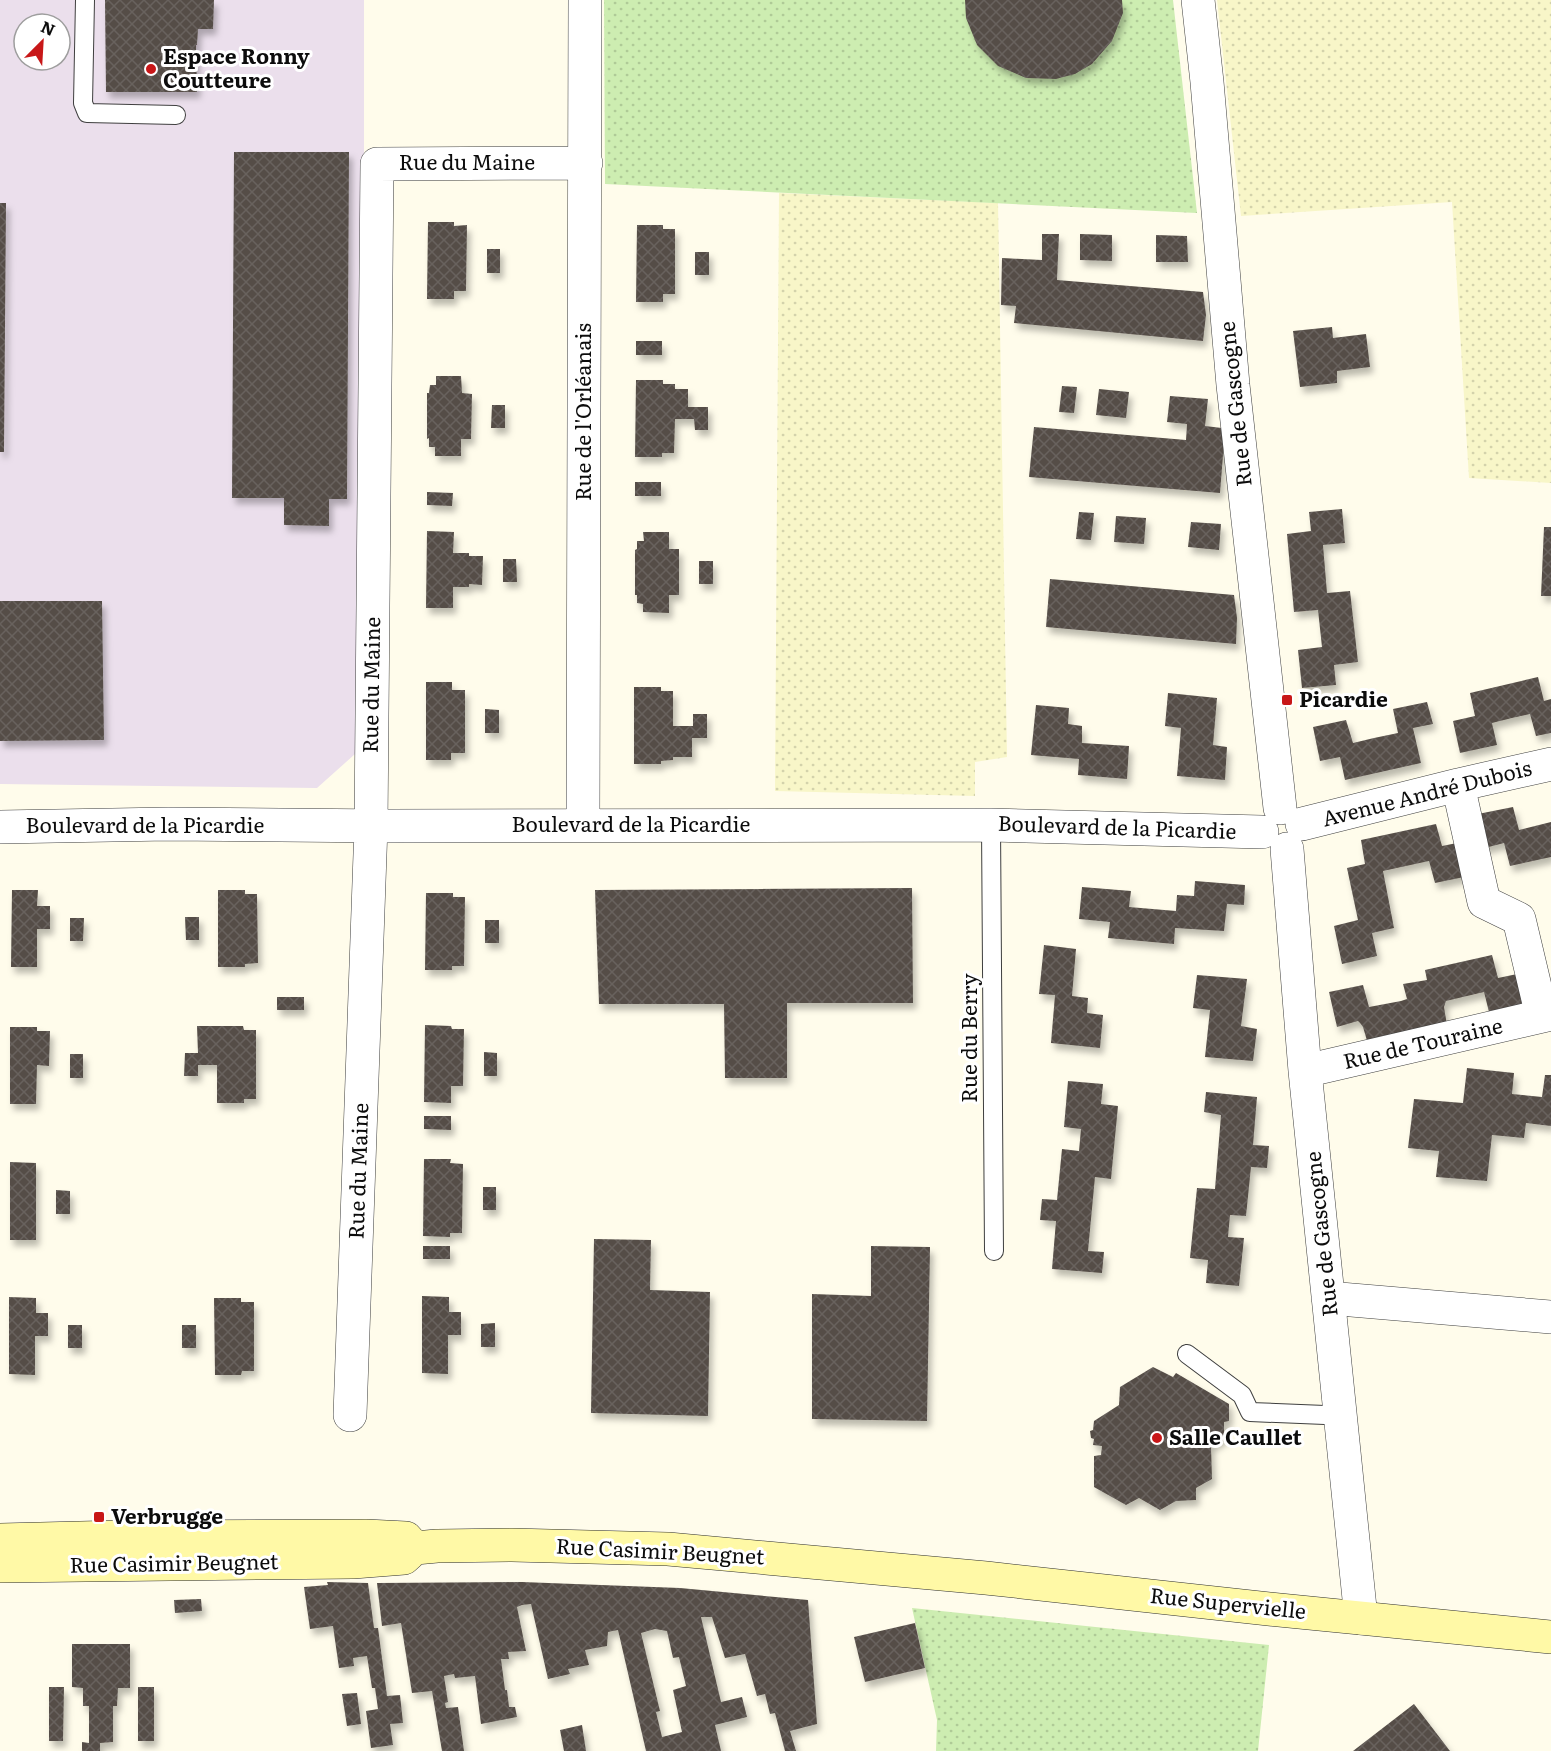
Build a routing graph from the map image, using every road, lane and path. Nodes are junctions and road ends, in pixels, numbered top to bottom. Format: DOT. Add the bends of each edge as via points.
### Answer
graph roads {
  1 [pos="85,0"];
  2 [pos="585,0"];
  3 [pos="1198,0"];
  4 [pos="176,115"];
  5 [pos="586,163"];
  6 [pos="1551,764"];
  7 [pos="1458,785"];
  8 [pos="583,825"];
  9 [pos="991,825"];
  10 [pos="371,826"];
  11 [pos="0,827"];
  12 [pos="1283,828"];
  13 [pos="1546,1015"];
  14 [pos="1305,1071"];
  15 [pos="994,1251"];
  16 [pos="1328,1298"];
  17 [pos="1551,1317"];
  18 [pos="1187,1354"];
  19 [pos="350,1415"];
  20 [pos="1341,1418"];
  21 [pos="0,1540"];
  22 [pos="415,1548"];
  23 [pos="0,1566"];
  24 [pos="904,1570"];
  25 [pos="1361,1618"];
  26 [pos="1551,1637"];
  1 -- 4 [label="lane" via="83,103 87,113"];
  2 -- 5 [label="street, Rue de l'Orléanais"];
  3 -- 12 [label="street, Rue de Gascogne" via="1233,385"];
  5 -- 8 [label="street, Rue de l'Orléanais"];
  5 -- 10 [label="street, Rue du Maine" via="377,164"];
  6 -- 7 [label="street, Avenue André Dubois"];
  7 -- 12 [label="street, Avenue André Dubois"];
  7 -- 13 [label="street, Rue de Touraine" via="1484,902 1519,919"];
  8 -- 9 [label="street, Boulevard de la Picardie"];
  8 -- 10 [label="street, Boulevard de la Picardie"];
  9 -- 12 [label="street, Boulevard de la Picardie"];
  9 -- 15 [label="lane, Rue du Berry"];
  10 -- 11 [label="street, Boulevard de la Picardie"];
  10 -- 19 [label="street, Rue du Maine"];
  12 -- 14 [label="street, Rue de Gascogne"];
  13 -- 14 [label="street, Rue de Touraine"];
  14 -- 16 [label="street, Rue de Gascogne"];
  16 -- 17 [label="street"];
  16 -- 20 [label="street, Rue de Gascogne"];
  18 -- 20 [label="lane" via="1242,1395 1250,1412"];
  20 -- 25 [label="street, Rue de Gascogne"];
  21 -- 22 [label="main road, Rue Casimir Beugnet" via="366,1536 406,1538"];
  22 -- 23 [label="main road, Rue Casimir Beugnet" via="404,1558 353,1562"];
  22 -- 24 [label="main road, Rue Casimir Beugnet" via="512,1545 668,1549"];
  24 -- 25 [label="main road, Rue Supervielle"];
  25 -- 26 [label="main road, Rue Supervielle"];
}
